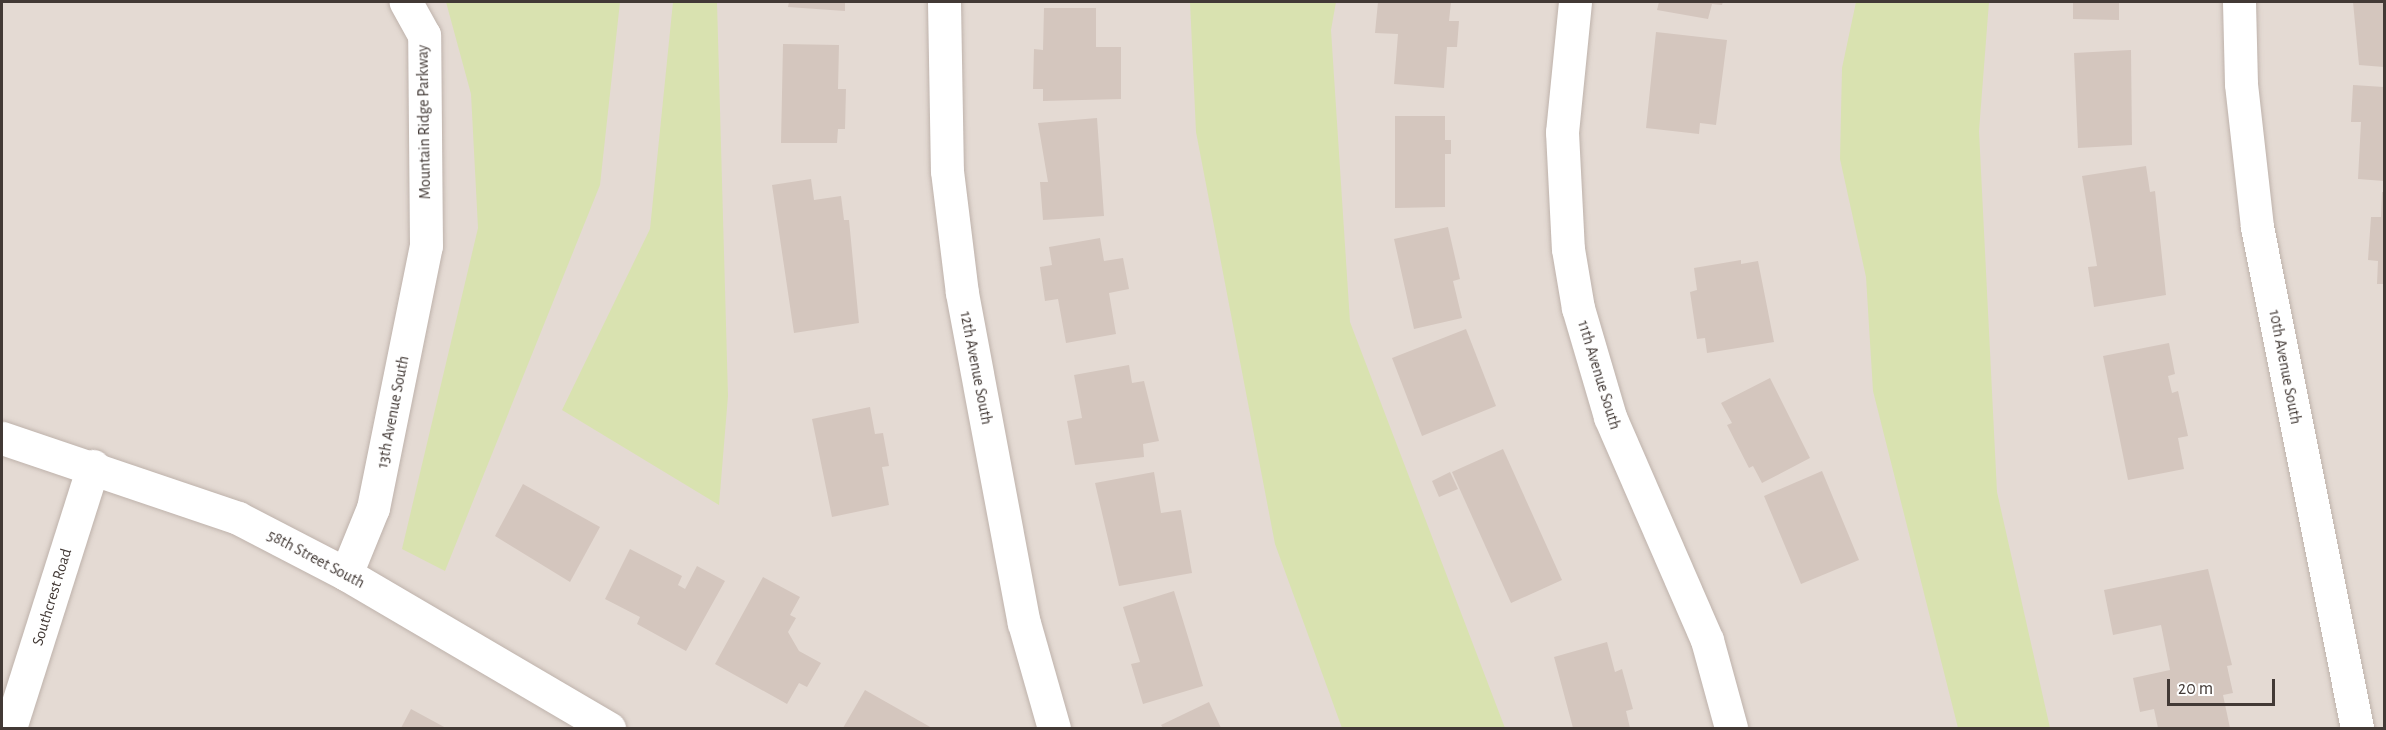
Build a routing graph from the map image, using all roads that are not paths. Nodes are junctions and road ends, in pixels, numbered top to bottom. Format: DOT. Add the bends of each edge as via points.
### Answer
graph roads {
  1 [pos="406,2"];
  2 [pos="944,2"];
  3 [pos="1575,2"];
  4 [pos="2239,2"];
  5 [pos="426,246"];
  6 [pos="2,438"];
  7 [pos="93,466"];
  8 [pos="346,574"];
  9 [pos="10,729"];
  10 [pos="609,729"];
  11 [pos="1054,729"];
  12 [pos="1731,729"];
  13 [pos="2357,729"];
  1 -- 5 [label="street, Mountain Ridge Parkway" via="424,35"];
  2 -- 11 [label="street, 12th Avenue South" via="947,171 962,293 1024,623"];
  3 -- 12 [label="street, 11th Avenue South" via="1562,132 1565,214 1578,308 1610,417 1703,629"];
  4 -- 13 [label="street, 10th Avenue South" via="2241,84 2257,227"];
  5 -- 8 [label="street, 13th Avenue South" via="374,508"];
  6 -- 7 [label="street, 58th Street South"];
  7 -- 8 [label="street, 58th Street South" via="238,518"];
  7 -- 9 [label="street, Southcrest Road"];
  8 -- 10 [label="street, 58th Street South"];
}
